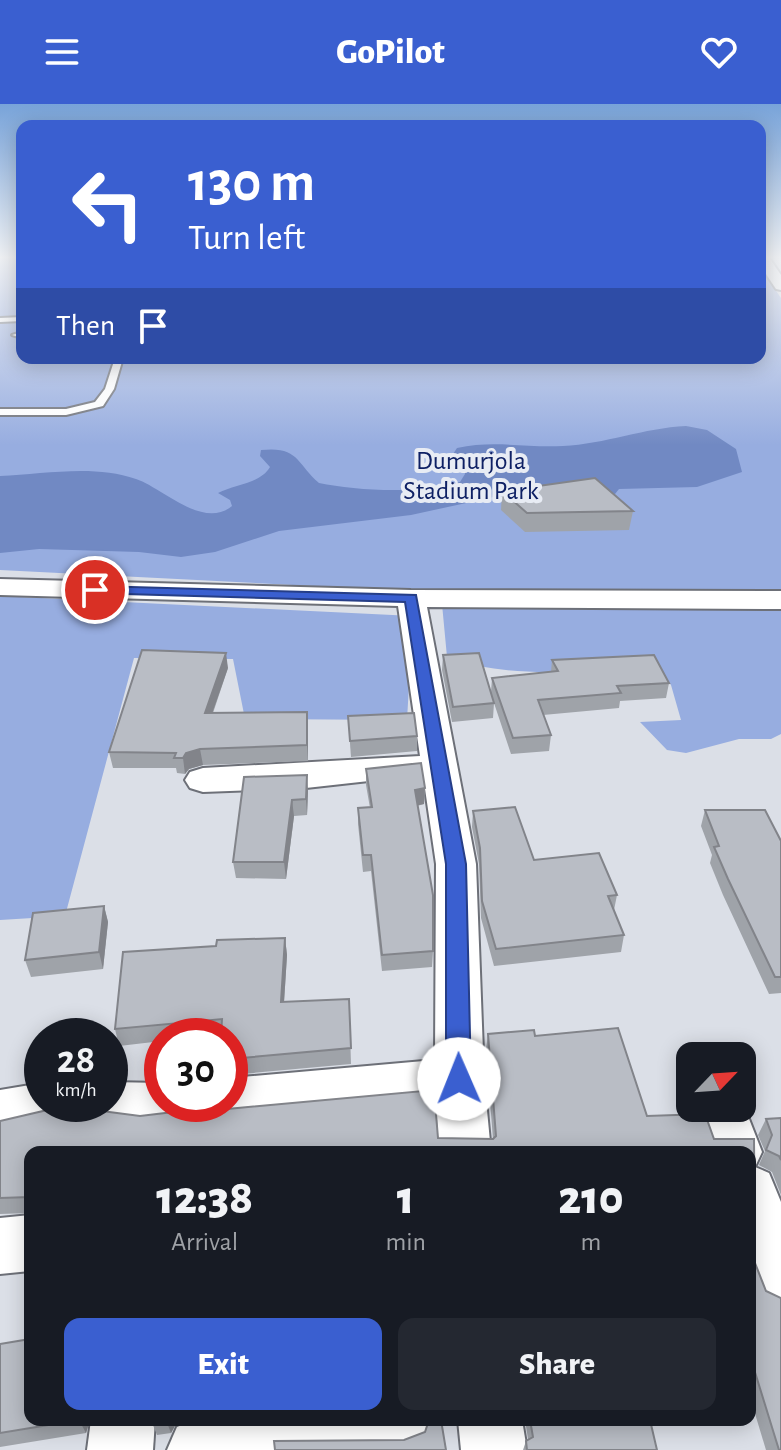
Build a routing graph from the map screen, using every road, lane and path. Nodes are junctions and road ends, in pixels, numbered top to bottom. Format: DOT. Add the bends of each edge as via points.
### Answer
graph roads {
  1 [pos="117,364"];
  2 [pos="0,412"];
  3 [pos="0,587"];
  4 [pos="411,598"];
  5 [pos="781,600"];
  6 [pos="441,763"];
  7 [pos="203,780"];
  8 [pos="459,1079"];
  9 [pos="248,1098"];
  10 [pos="24,1108"];
  11 [pos="0,1113"];
  12 [pos="725,1122"];
  13 [pos="465,1146"];
  14 [pos="734,1146"];
  15 [pos="756,1209"];
  16 [pos="24,1244"];
  17 [pos="0,1246"];
  18 [pos="781,1284"];
  19 [pos="122,1426"];
  20 [pos="350,1426"];
  21 [pos="491,1426"];
  22 [pos="120,1450"];
  23 [pos="200,1450"];
  24 [pos="494,1450"];
  1 -- 2 [label="lane" via="99,404"];
  3 -- 4 [label="street"];
  4 -- 5 [label="street"];
  4 -- 6 [label="street"];
  6 -- 7 [label="street"];
  6 -- 8 [label="street" via="456,864"];
  8 -- 9 [label="street"];
  8 -- 13 [label="street"];
  10 -- 11 [label="street"];
  12 -- 14 [label="street"];
  15 -- 18 [label="street"];
  16 -- 17 [label="street"];
  19 -- 22 [label="street"];
  20 -- 23 [label="street"];
  21 -- 24 [label="street"];
}
